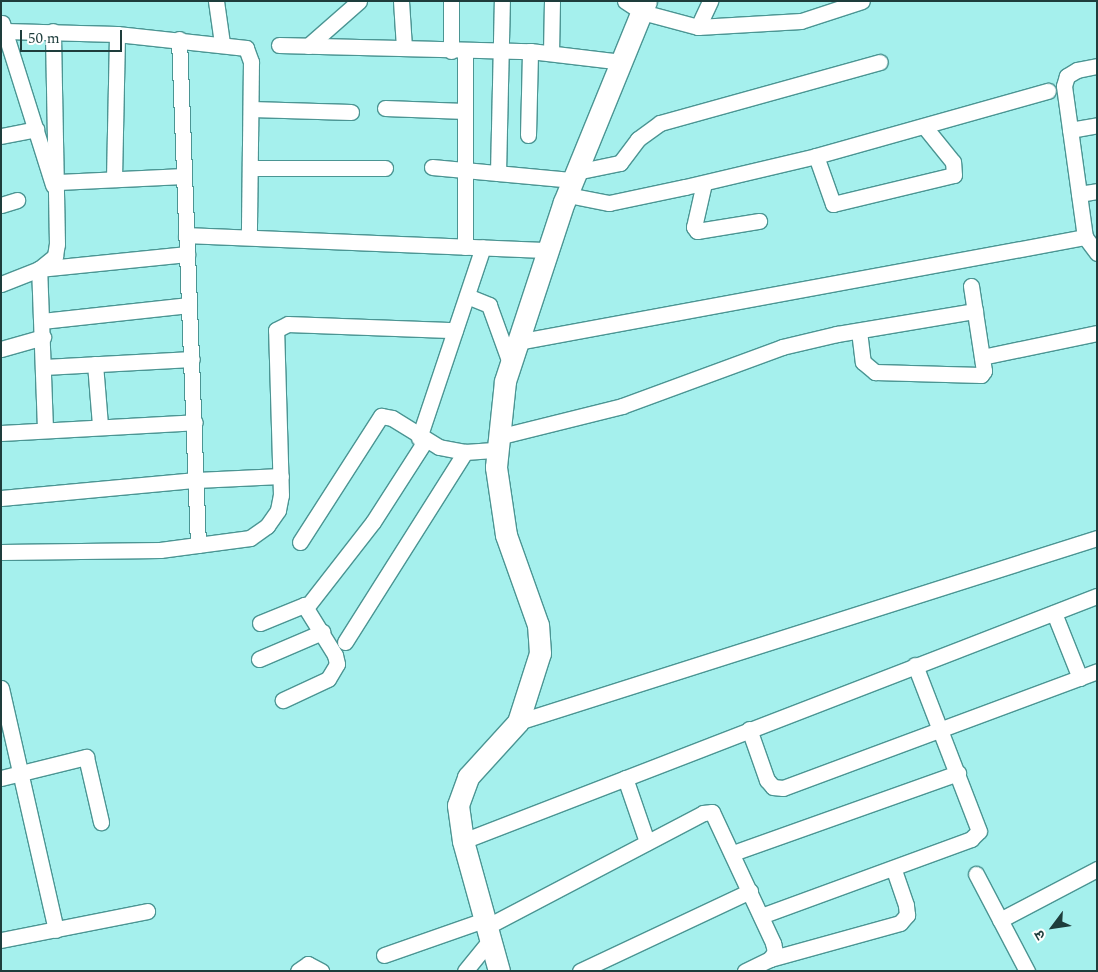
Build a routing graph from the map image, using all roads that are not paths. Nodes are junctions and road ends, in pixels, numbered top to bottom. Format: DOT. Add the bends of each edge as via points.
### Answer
graph roads {
  1 [pos="216,1"];
  2 [pos="359,1"];
  3 [pos="401,1"];
  4 [pos="451,1"];
  5 [pos="502,1"];
  6 [pos="552,1"];
  7 [pos="710,1"];
  8 [pos="862,1"];
  9 [pos="638,5"];
  10 [pos="3,27"];
  11 [pos="698,27"];
  12 [pos="54,31"];
  13 [pos="117,34"];
  14 [pos="179,40"];
  15 [pos="222,43"];
  16 [pos="279,45"];
  17 [pos="308,46"];
  18 [pos="404,48"];
  19 [pos="458,51"];
  20 [pos="502,51"];
  21 [pos="530,51"];
  22 [pos="551,53"];
  23 [pos="622,62"];
  24 [pos="880,62"];
  25 [pos="1097,66"];
  26 [pos="1048,91"];
  27 [pos="385,108"];
  28 [pos="251,109"];
  29 [pos="465,111"];
  30 [pos="351,112"];
  31 [pos="1097,125"];
  32 [pos="924,126"];
  33 [pos="36,129"];
  34 [pos="1070,130"];
  35 [pos="528,135"];
  36 [pos="1,136"];
  37 [pos="816,156"];
  38 [pos="432,167"];
  39 [pos="250,168"];
  40 [pos="385,168"];
  41 [pos="465,170"];
  42 [pos="498,173"];
  43 [pos="184,176"];
  44 [pos="114,179"];
  45 [pos="58,182"];
  46 [pos="572,182"];
  47 [pos="704,183"];
  48 [pos="1097,191"];
  49 [pos="1079,194"];
  50 [pos="16,200"];
  51 [pos="58,201"];
  52 [pos="1,205"];
  53 [pos="759,221"];
  54 [pos="186,235"];
  55 [pos="249,237"];
  56 [pos="1085,237"];
  57 [pos="465,247"];
  58 [pos="483,247"];
  59 [pos="549,250"];
  60 [pos="1097,253"];
  61 [pos="187,254"];
  62 [pos="39,269"];
  63 [pos="1,284"];
  64 [pos="971,286"];
  65 [pos="467,296"];
  66 [pos="189,305"];
  67 [pos="975,311"];
  68 [pos="42,321"];
  69 [pos="455,330"];
  70 [pos="859,330"];
  71 [pos="1097,333"];
  72 [pos="43,337"];
  73 [pos="517,342"];
  74 [pos="1,349"];
  75 [pos="982,357"];
  76 [pos="192,359"];
  77 [pos="510,363"];
  78 [pos="95,364"];
  79 [pos="44,367"];
  80 [pos="195,422"];
  81 [pos="100,426"];
  82 [pos="45,429"];
  83 [pos="1,433"];
  84 [pos="422,439"];
  85 [pos="497,443"];
  86 [pos="466,452"];
  87 [pos="281,476"];
  88 [pos="196,480"];
  89 [pos="1,498"];
  90 [pos="1097,538"];
  91 [pos="300,542"];
  92 [pos="198,545"];
  93 [pos="1,552"];
  94 [pos="1097,596"];
  95 [pos="306,608"];
  96 [pos="1054,613"];
  97 [pos="260,623"];
  98 [pos="322,632"];
  99 [pos="345,642"];
  100 [pos="259,659"];
  101 [pos="915,665"];
  102 [pos="1097,671"];
  103 [pos="1080,678"];
  104 [pos="1,688"];
  105 [pos="283,700"];
  106 [pos="518,722"];
  107 [pos="749,730"];
  108 [pos="942,732"];
  109 [pos="20,773"];
  110 [pos="958,774"];
  111 [pos="1,778"];
  112 [pos="625,778"];
  113 [pos="101,822"];
  114 [pos="463,841"];
  115 [pos="647,842"];
  116 [pos="733,853"];
  117 [pos="892,868"];
  118 [pos="1097,869"];
  119 [pos="976,874"];
  120 [pos="750,891"];
  121 [pos="148,911"];
  122 [pos="761,916"];
  123 [pos="1000,920"];
  124 [pos="489,928"];
  125 [pos="56,930"];
  126 [pos="1,940"];
  127 [pos="384,955"];
  128 [pos="770,958"];
  129 [pos="298,971"];
  130 [pos="321,971"];
  131 [pos="465,971"];
  132 [pos="499,971"];
  133 [pos="580,971"];
  134 [pos="745,971"];
  135 [pos="1027,971"];
  1 -- 15 [label="street"];
  2 -- 17 [label="street"];
  3 -- 18 [label="street"];
  4 -- 19 [label="street"];
  5 -- 20 [label="street"];
  6 -- 22 [label="street"];
  7 -- 11 [label="street"];
  8 -- 11 [label="street" via="801,22"];
  9 -- 11 [label="street"];
  9 -- 23 [label="main road"];
  10 -- 12 [label="street"];
  10 -- 33 [label="street"];
  12 -- 13 [label="street"];
  12 -- 45 [label="street"];
  13 -- 14 [label="street"];
  13 -- 44 [label="street"];
  14 -- 15 [label="street"];
  14 -- 43 [label="street"];
  15 -- 28 [label="street" via="246,48 250,52"];
  16 -- 17 [label="street"];
  17 -- 18 [label="street"];
  18 -- 19 [label="street"];
  19 -- 20 [label="street"];
  19 -- 29 [label="street"];
  20 -- 21 [label="street"];
  20 -- 42 [label="street"];
  21 -- 22 [label="street"];
  21 -- 35 [label="street"];
  22 -- 23 [label="street"];
  23 -- 46 [label="main road"];
  24 -- 46 [label="street" via="660,123 638,139 620,163"];
  25 -- 34 [label="street" via="1068,76 1064,86"];
  26 -- 32 [label="street"];
  27 -- 29 [label="street"];
  28 -- 30 [label="street"];
  28 -- 39 [label="street"];
  29 -- 41 [label="street"];
  31 -- 34 [label="street"];
  32 -- 37 [label="street"];
  32 -- 37 [label="street" via="953,162 954,175 833,204"];
  33 -- 36 [label="street"];
  33 -- 51 [label="street"];
  34 -- 49 [label="street"];
  37 -- 47 [label="street"];
  38 -- 41 [label="street"];
  39 -- 40 [label="street"];
  39 -- 55 [label="street"];
  41 -- 42 [label="street"];
  41 -- 57 [label="street"];
  42 -- 46 [label="street"];
  43 -- 44 [label="street"];
  43 -- 54 [label="street"];
  44 -- 45 [label="street"];
  45 -- 51 [label="street"];
  46 -- 47 [label="street" via="609,203"];
  46 -- 59 [label="main road"];
  47 -- 53 [label="street" via="694,227 697,231"];
  48 -- 49 [label="street"];
  49 -- 56 [label="street"];
  50 -- 52 [label="street"];
  51 -- 62 [label="street" via="54,256"];
  54 -- 55 [label="street"];
  54 -- 61 [label="street"];
  55 -- 57 [label="street"];
  56 -- 60 [label="street"];
  56 -- 73 [label="street"];
  57 -- 58 [label="street"];
  58 -- 59 [label="street"];
  58 -- 65 [label="street"];
  59 -- 73 [label="main road"];
  61 -- 62 [label="street"];
  61 -- 66 [label="street"];
  62 -- 63 [label="street"];
  62 -- 68 [label="street"];
  64 -- 67 [label="street"];
  65 -- 69 [label="street"];
  65 -- 77 [label="street" via="488,305"];
  66 -- 68 [label="street"];
  66 -- 76 [label="street"];
  67 -- 70 [label="street"];
  67 -- 75 [label="street"];
  68 -- 72 [label="street"];
  69 -- 84 [label="street"];
  69 -- 87 [label="street" via="281,325 275,336"];
  70 -- 75 [label="street" via="863,362 875,372 975,376 984,370"];
  70 -- 85 [label="street" via="759,354 622,406"];
  71 -- 75 [label="street"];
  72 -- 74 [label="street"];
  72 -- 79 [label="street"];
  73 -- 77 [label="main road"];
  76 -- 78 [label="street"];
  76 -- 80 [label="street"];
  77 -- 85 [label="main road"];
  78 -- 79 [label="street"];
  78 -- 81 [label="street"];
  79 -- 82 [label="street"];
  80 -- 81 [label="street"];
  80 -- 88 [label="street"];
  81 -- 82 [label="street"];
  82 -- 83 [label="street"];
  84 -- 86 [label="street"];
  84 -- 91 [label="street" via="386,415 377,419"];
  84 -- 95 [label="street" via="373,522"];
  85 -- 86 [label="street"];
  85 -- 106 [label="main road" via="496,467 506,535 538,625 540,653"];
  86 -- 99 [label="street"];
  87 -- 88 [label="street"];
  87 -- 92 [label="street" via="278,510 267,526 250,538"];
  88 -- 89 [label="street"];
  88 -- 92 [label="street"];
  90 -- 106 [label="street"];
  92 -- 93 [label="street" via="151,550"];
  94 -- 96 [label="street"];
  95 -- 97 [label="street" via="304,605"];
  95 -- 98 [label="street"];
  96 -- 101 [label="street"];
  96 -- 103 [label="street"];
  98 -- 100 [label="street"];
  98 -- 105 [label="street" via="336,655 334,672 328,679"];
  101 -- 107 [label="street"];
  101 -- 108 [label="street"];
  102 -- 103 [label="street"];
  103 -- 108 [label="street"];
  104 -- 109 [label="street"];
  106 -- 114 [label="main road" via="462,789 458,805"];
  107 -- 108 [label="street" via="767,780 773,787 783,788"];
  107 -- 112 [label="street"];
  108 -- 110 [label="street"];
  109 -- 111 [label="street"];
  109 -- 113 [label="street" via="86,757"];
  109 -- 125 [label="street"];
  110 -- 116 [label="street"];
  110 -- 117 [label="street" via="979,831 971,839"];
  112 -- 114 [label="street"];
  112 -- 115 [label="street"];
  114 -- 124 [label="main road"];
  115 -- 116 [label="street" via="703,813 712,812"];
  115 -- 124 [label="street"];
  116 -- 120 [label="street"];
  117 -- 122 [label="street"];
  117 -- 128 [label="street" via="906,905 907,915 900,923"];
  118 -- 123 [label="street"];
  119 -- 123 [label="street"];
  120 -- 122 [label="street"];
  120 -- 133 [label="street"];
  121 -- 125 [label="street"];
  122 -- 128 [label="street" via="775,952"];
  123 -- 135 [label="street"];
  124 -- 127 [label="street"];
  124 -- 131 [label="street"];
  124 -- 132 [label="main road"];
  125 -- 126 [label="street"];
  128 -- 134 [label="street"];
  129 -- 130 [label="street" via="308,964"];
}
